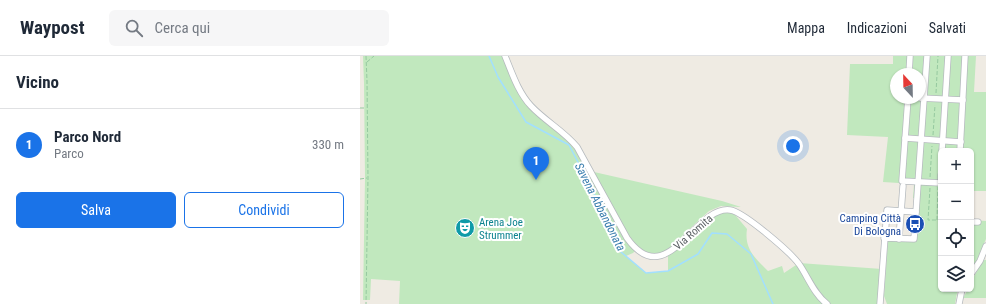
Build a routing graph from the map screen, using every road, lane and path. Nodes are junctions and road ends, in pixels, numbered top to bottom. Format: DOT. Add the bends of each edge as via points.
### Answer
graph roads {
  1 [pos="366,56"];
  2 [pos="374,56"];
  3 [pos="505,56"];
  4 [pos="910,56"];
  5 [pos="927,56"];
  6 [pos="948,56"];
  7 [pos="965,56"];
  8 [pos="366,62"];
  9 [pos="909,68"];
  10 [pos="926,68"];
  11 [pos="926,98"];
  12 [pos="945,99"];
  13 [pos="963,100"];
  14 [pos="908,104"];
  15 [pos="922,104"];
  16 [pos="360,108"];
  17 [pos="367,108"];
  18 [pos="905,138"];
  19 [pos="921,139"];
  20 [pos="943,141"];
  21 [pos="961,142"];
  22 [pos="942,148"];
  23 [pos="960,148"];
  24 [pos="368,178"];
  25 [pos="360,179"];
  26 [pos="918,182"];
  27 [pos="938,183"];
  28 [pos="940,184"];
  29 [pos="903,186"];
  30 [pos="901,211"];
  31 [pos="916,212"];
  32 [pos="937,220"];
  33 [pos="974,222"];
  34 [pos="978,222"];
  35 [pos="884,238"];
  36 [pos="899,239"];
  37 [pos="986,246"];
  38 [pos="974,270"];
  39 [pos="961,292"];
  40 [pos="366,304"];
  41 [pos="827,304"];
  42 [pos="880,304"];
  43 [pos="959,304"];
  1 -- 8 [label="path"];
  2 -- 8 [label="path"];
  3 -- 41 [label="street, Via Romita" via="518,86 530,104 577,147 627,238 636,249 653,256 668,252 714,213 730,210 745,216 788,251"];
  4 -- 9 [label="street"];
  5 -- 10 [label="street"];
  6 -- 12 [label="street"];
  7 -- 13 [label="street"];
  8 -- 17 [label="path"];
  11 -- 12 [label="street"];
  12 -- 13 [label="street"];
  12 -- 20 [label="street"];
  13 -- 21 [label="street"];
  14 -- 18 [label="street"];
  15 -- 19 [label="street"];
  16 -- 17 [label="path"];
  17 -- 24 [label="path"];
  18 -- 19 [label="street"];
  18 -- 26 [label="street" via="902,181"];
  19 -- 20 [label="street"];
  19 -- 26 [label="street"];
  20 -- 21 [label="street"];
  20 -- 22 [label="street"];
  21 -- 23 [label="street"];
  24 -- 25 [label="path"];
  24 -- 40 [label="path"];
  26 -- 27 [label="street"];
  26 -- 31 [label="street"];
  28 -- 32 [label="path"];
  29 -- 30 [label="street"];
  30 -- 31 [label="street"];
  30 -- 35 [label="street" via="887,210"];
  30 -- 36 [label="street"];
  31 -- 36 [label="street" via="914,239"];
  33 -- 34 [label="street"];
  35 -- 36 [label="street"];
  35 -- 42 [label="street"];
  37 -- 38 [label="street"];
  39 -- 43 [label="street"];
}
